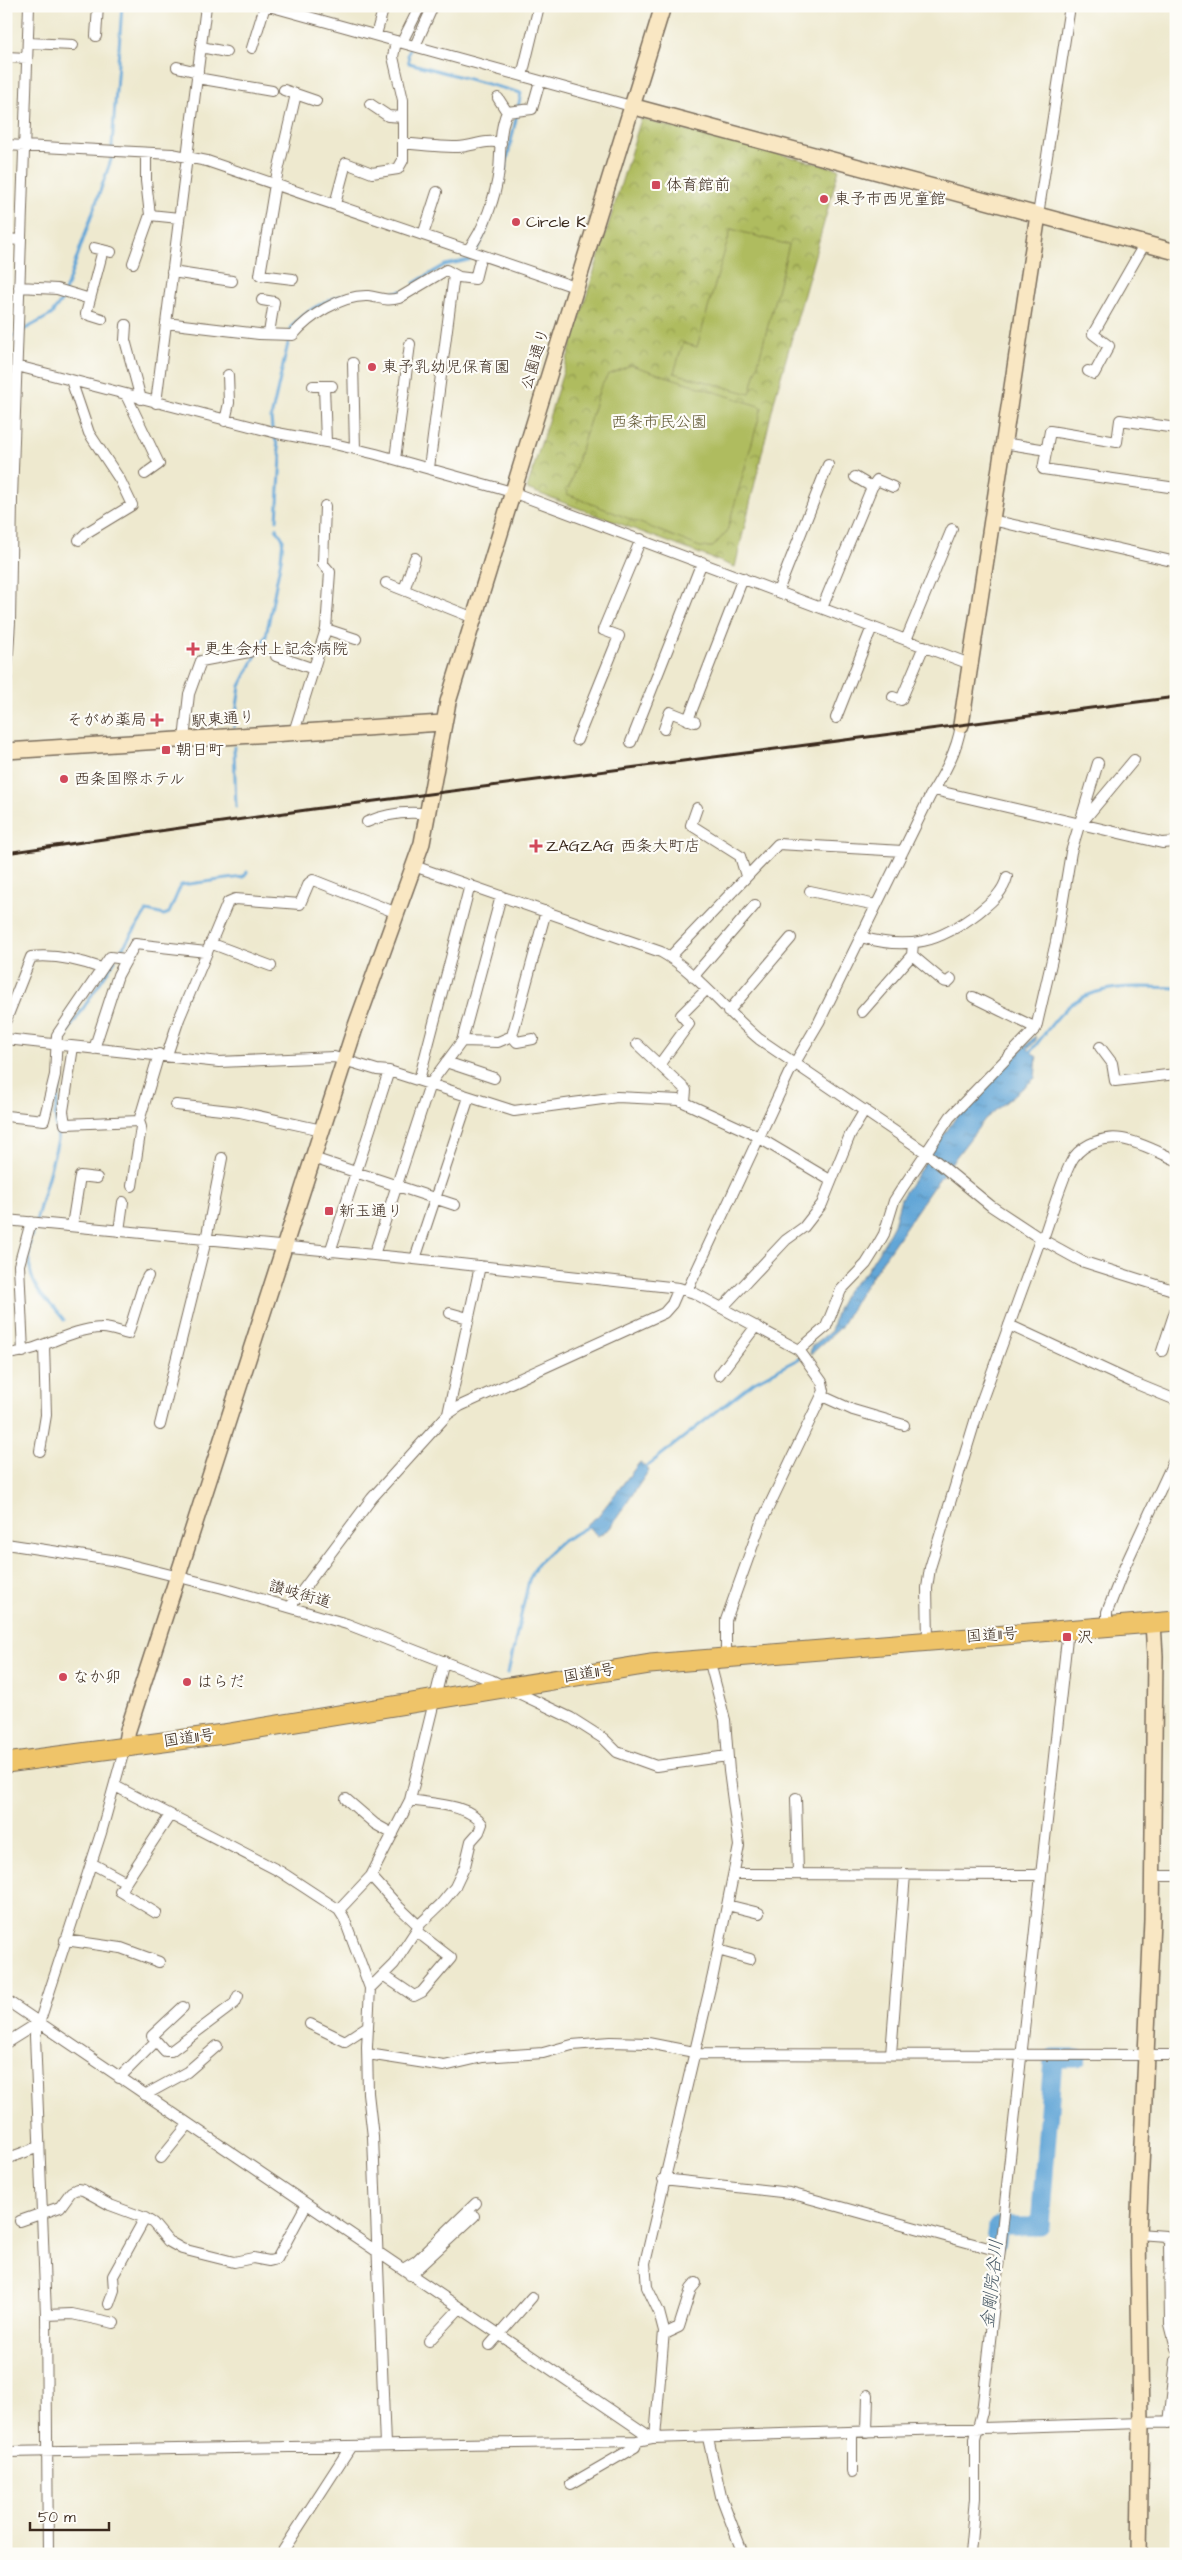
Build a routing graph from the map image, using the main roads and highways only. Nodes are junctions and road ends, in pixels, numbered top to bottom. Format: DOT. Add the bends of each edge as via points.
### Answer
graph roads {
  1 [pos="1176,1621"];
  2 [pos="6,1763"];
  1 -- 2 [label="highway, 国道11号" via="650,1664 223,1734"];
}
